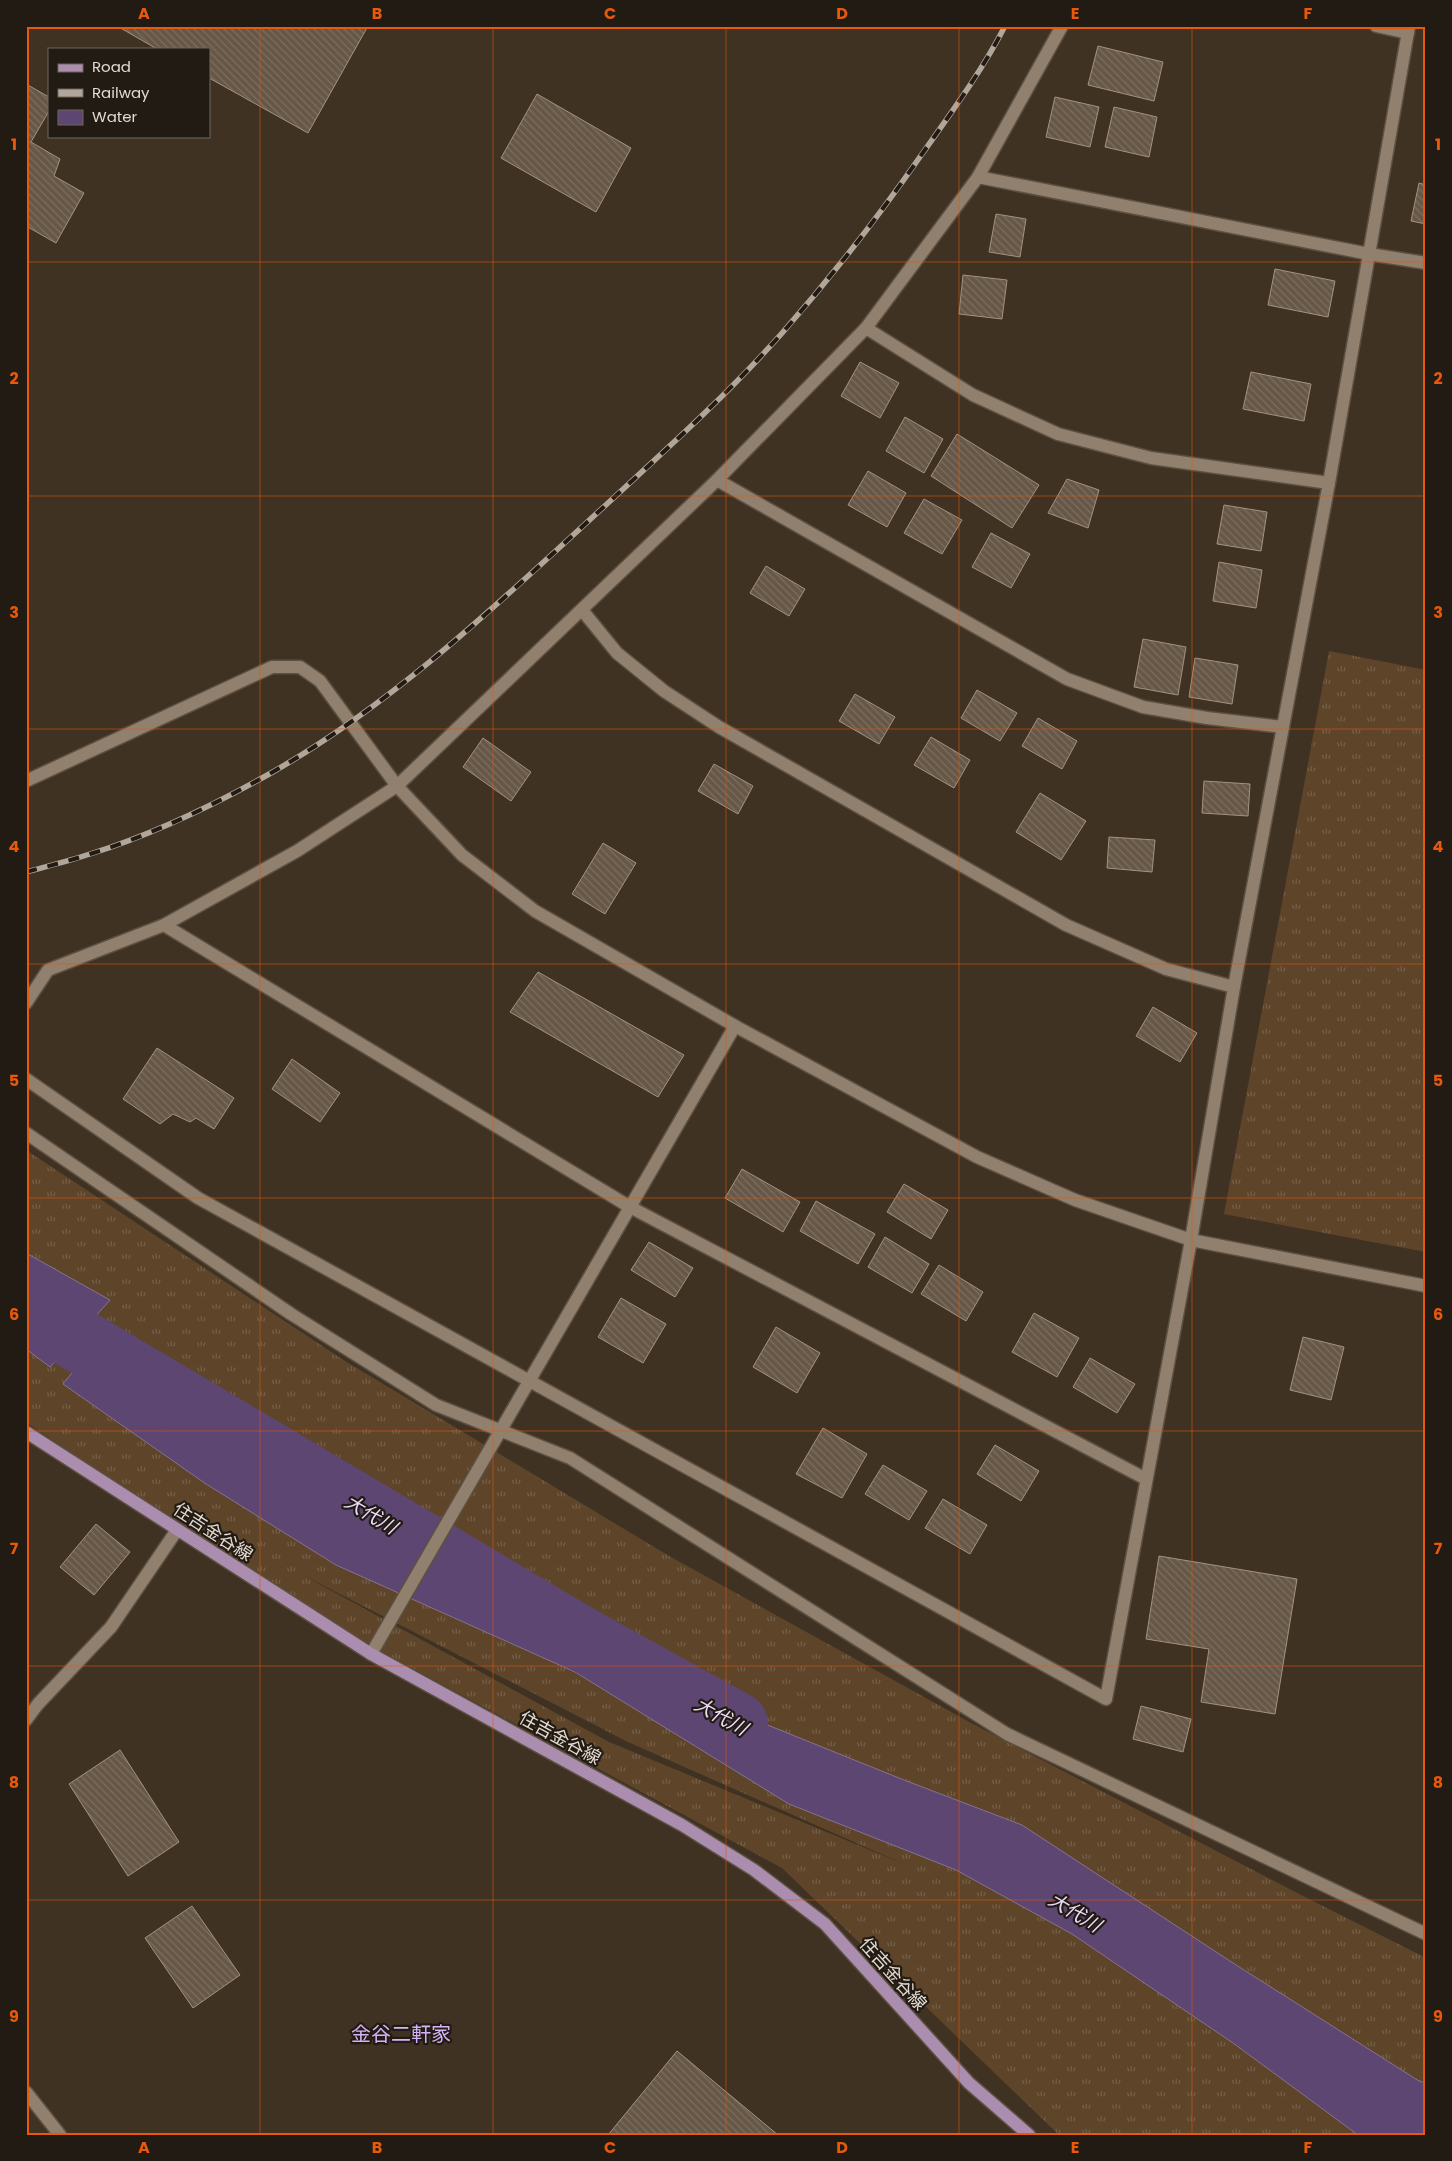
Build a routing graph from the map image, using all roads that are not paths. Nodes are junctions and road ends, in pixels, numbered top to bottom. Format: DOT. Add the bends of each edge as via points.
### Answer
graph roads {
  1 [pos="1062,26"];
  2 [pos="1376,26"];
  3 [pos="1408,29"];
  4 [pos="978,177"];
  5 [pos="1369,254"];
  6 [pos="1426,263"];
  7 [pos="866,328"];
  8 [pos="718,480"];
  9 [pos="1329,483"];
  10 [pos="582,610"];
  11 [pos="1283,727"];
  12 [pos="26,781"];
  13 [pos="397,786"];
  14 [pos="164,925"];
  15 [pos="1234,987"];
  16 [pos="26,1003"];
  17 [pos="736,1026"];
  18 [pos="26,1079"];
  19 [pos="26,1133"];
  20 [pos="630,1207"];
  21 [pos="1191,1240"];
  22 [pos="1426,1286"];
  23 [pos="529,1380"];
  24 [pos="502,1430"];
  25 [pos="26,1432"];
  26 [pos="1146,1479"];
  27 [pos="177,1530"];
  28 [pos="371,1654"];
  29 [pos="26,1720"];
  30 [pos="1426,1934"];
  31 [pos="26,2092"];
  32 [pos="60,2135"];
  33 [pos="1029,2135"];
  1 -- 4 [label="street"];
  2 -- 3 [label="street"];
  3 -- 5 [label="street"];
  4 -- 5 [label="street"];
  4 -- 7 [label="street"];
  5 -- 6 [label="street"];
  5 -- 9 [label="street"];
  7 -- 8 [label="street"];
  7 -- 9 [label="street" via="973,395 1058,434 1151,458"];
  8 -- 10 [label="street"];
  8 -- 11 [label="street" via="1067,679 1144,707"];
  9 -- 11 [label="street"];
  10 -- 13 [label="street"];
  10 -- 15 [label="street" via="617,653 664,691 719,727 1066,925 1166,969"];
  11 -- 15 [label="street"];
  12 -- 13 [label="street" via="272,667 300,667 320,681"];
  13 -- 14 [label="street" via="297,851"];
  13 -- 17 [label="street" via="462,855 535,911"];
  14 -- 16 [label="street" via="48,970"];
  14 -- 20 [label="street"];
  15 -- 21 [label="street"];
  17 -- 20 [label="street"];
  17 -- 21 [label="street" via="978,1157 1076,1200"];
  18 -- 23 [label="street" via="198,1198"];
  19 -- 24 [label="street" via="299,1320 436,1405"];
  20 -- 23 [label="street"];
  20 -- 26 [label="street"];
  21 -- 22 [label="street"];
  21 -- 26 [label="street"];
  23 -- 24 [label="street"];
  23 -- 26 [label="street" via="1106,1699"];
  24 -- 28 [label="street"];
  24 -- 30 [label="street" via="570,1458 1007,1734"];
  25 -- 27 [label="main road, 住吉金谷線"];
  27 -- 28 [label="main road, 住吉金谷線"];
  27 -- 29 [label="street" via="111,1627"];
  28 -- 33 [label="main road, 住吉金谷線" via="682,1825 754,1870 825,1924 969,2083"];
  31 -- 32 [label="street"];
}
